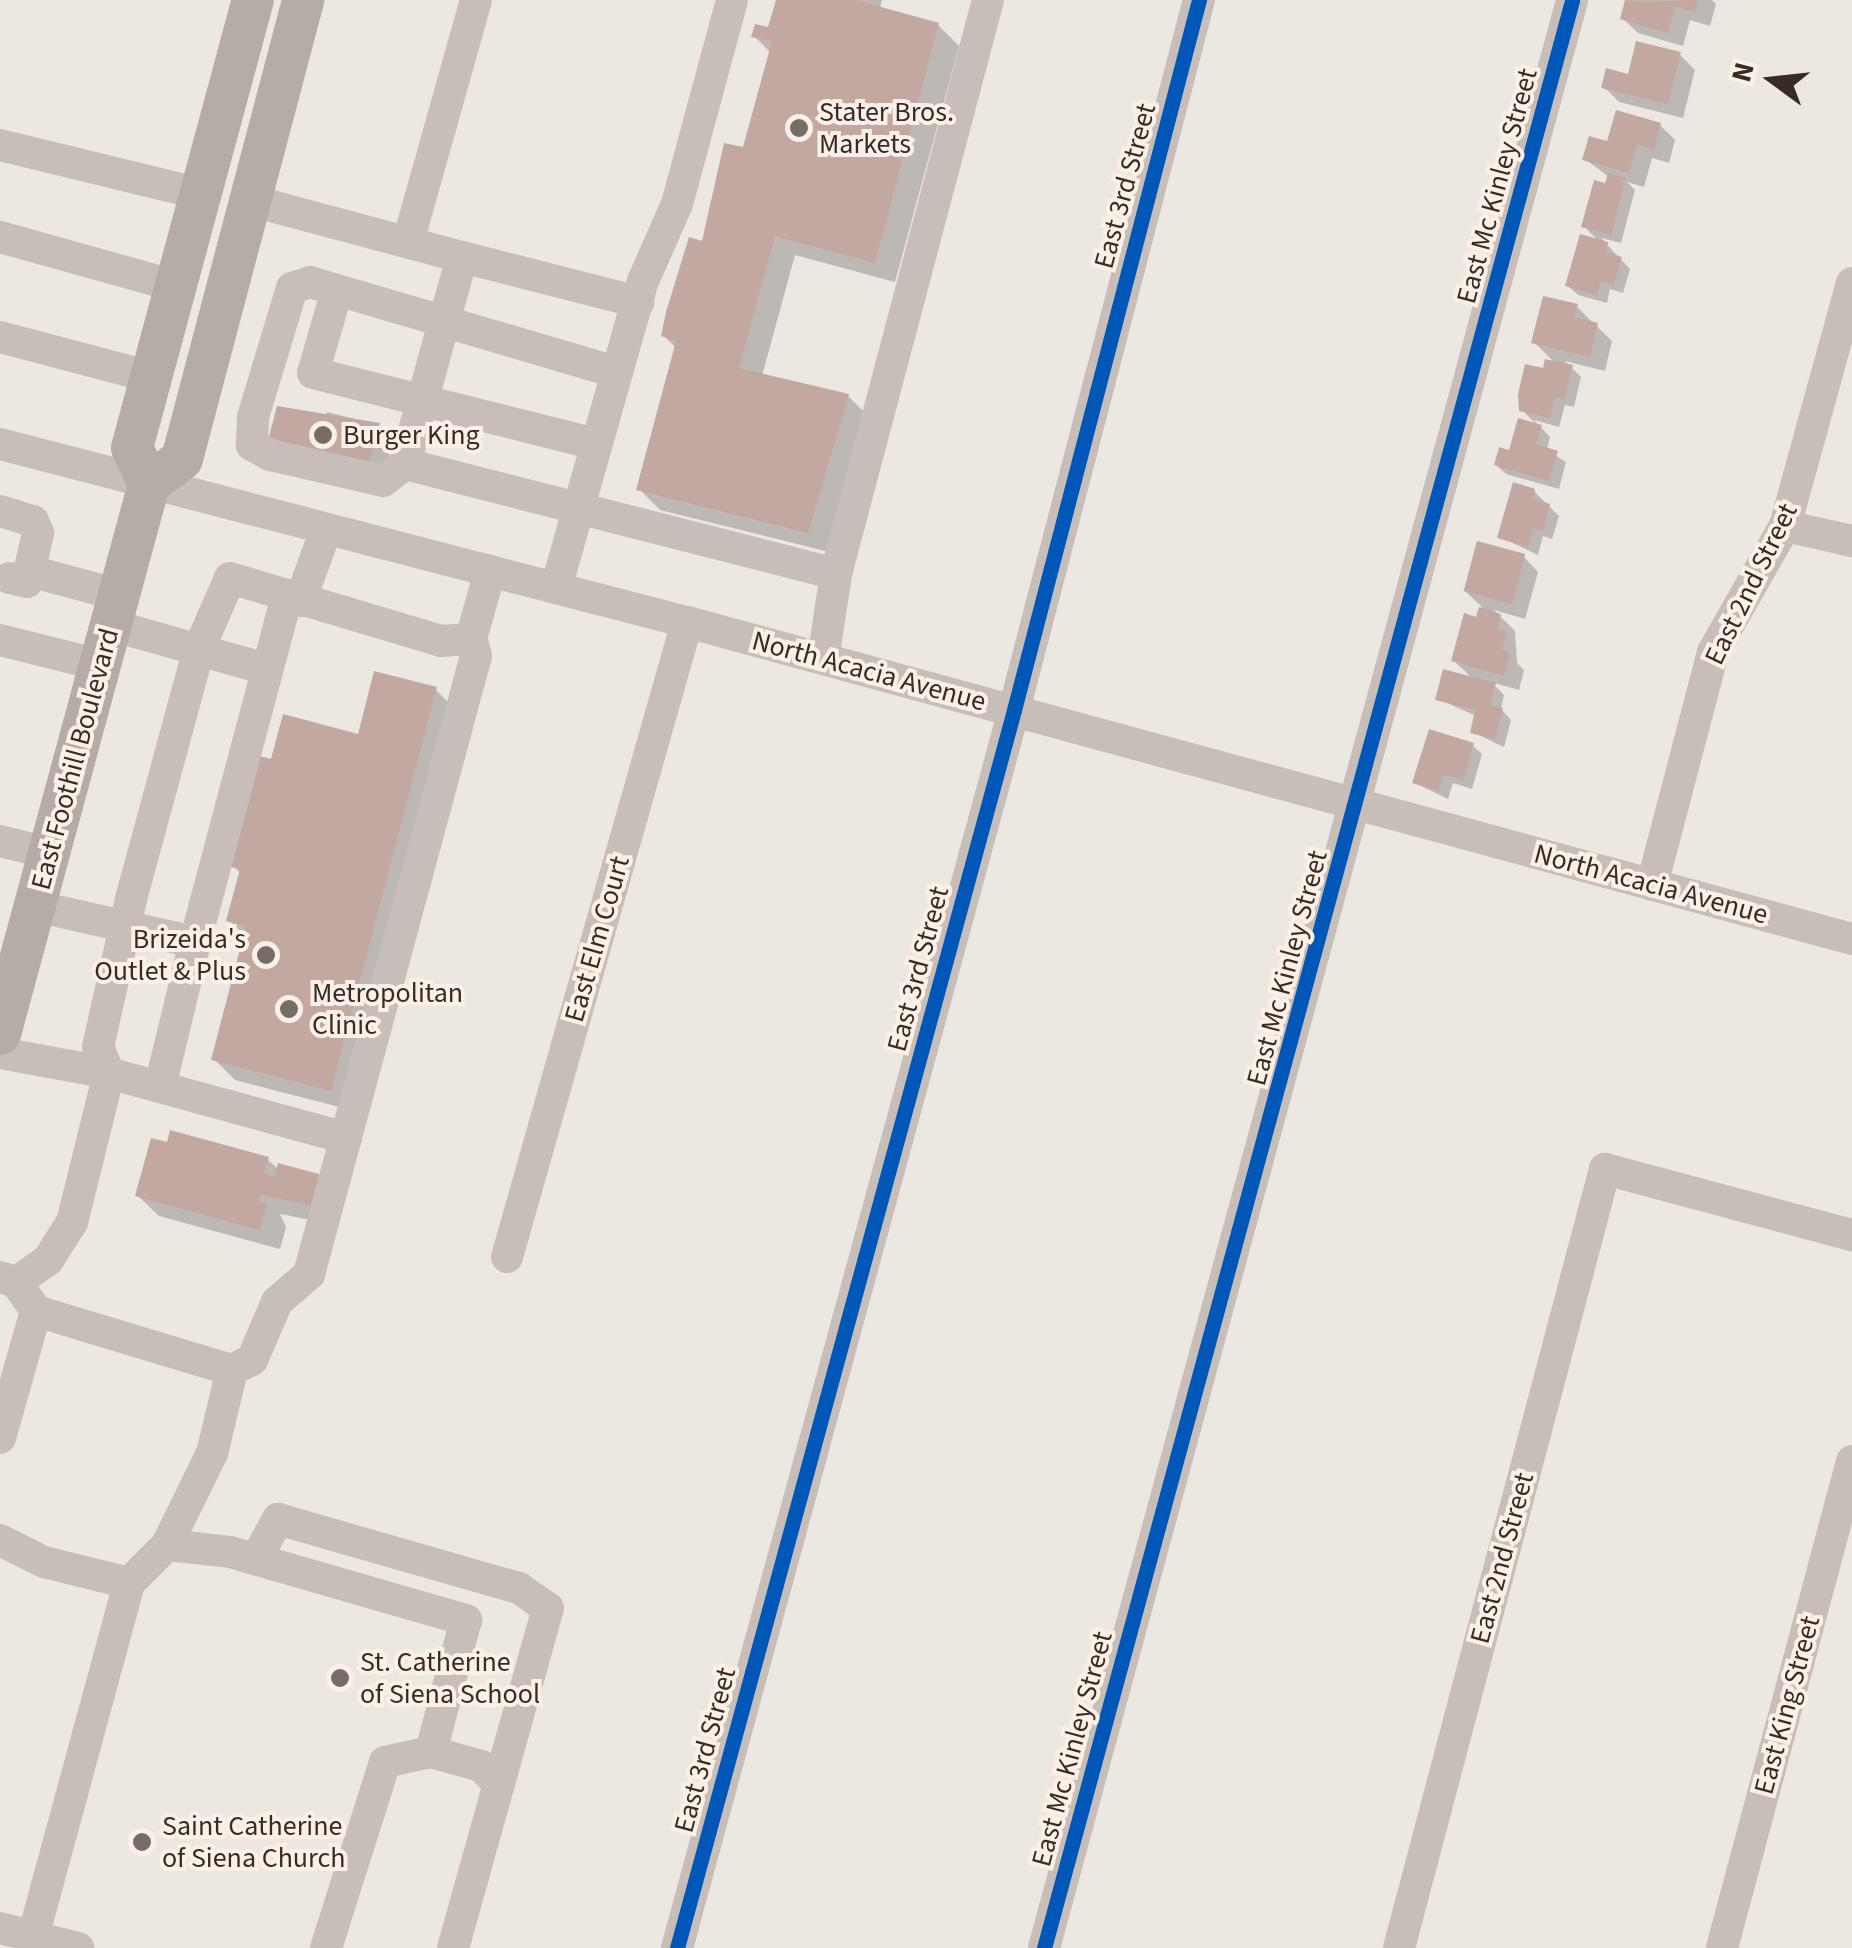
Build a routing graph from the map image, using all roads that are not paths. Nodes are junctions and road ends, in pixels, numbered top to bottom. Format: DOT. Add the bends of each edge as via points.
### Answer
graph roads {
  1 [pos="253,0"];
  2 [pos="303,0"];
  3 [pos="476,0"];
  4 [pos="732,0"];
  5 [pos="988,0"];
  6 [pos="1198,0"];
  7 [pos="1572,0"];
  8 [pos="0,144"];
  9 [pos="200,194"];
  10 [pos="249,200"];
  11 [pos="0,237"];
  12 [pos="408,242"];
  13 [pos="462,257"];
  14 [pos="1852,283"];
  15 [pos="175,286"];
  16 [pos="336,294"];
  17 [pos="638,302"];
  18 [pos="442,324"];
  19 [pos="0,337"];
  20 [pos="615,372"];
  21 [pos="151,376"];
  22 [pos="421,400"];
  23 [pos="0,444"];
  24 [pos="596,444"];
  25 [pos="405,464"];
  26 [pos="149,484"];
  27 [pos="578,511"];
  28 [pos="6,518"];
  29 [pos="1785,526"];
  30 [pos="326,530"];
  31 [pos="1852,542"];
  32 [pos="490,571"];
  33 [pos="836,574"];
  34 [pos="556,588"];
  35 [pos="294,598"];
  36 [pos="686,622"];
  37 [pos="110,629"];
  38 [pos="471,639"];
  39 [pos="0,640"];
  40 [pos="199,649"];
  41 [pos="822,658"];
  42 [pos="266,669"];
  43 [pos="1014,710"];
  44 [pos="1358,802"];
  45 [pos="0,841"];
  46 [pos="49,853"];
  47 [pos="1652,885"];
  48 [pos="34,906"];
  49 [pos="129,925"];
  50 [pos="1852,939"];
  51 [pos="195,942"];
  52 [pos="0,1034"];
  53 [pos="0,1052"];
  54 [pos="108,1073"];
  55 [pos="160,1087"];
  56 [pos="346,1138"];
  57 [pos="1852,1235"];
  58 [pos="508,1257"];
  59 [pos="8,1280"];
  60 [pos="36,1311"];
  61 [pos="232,1370"];
  62 [pos="0,1438"];
  63 [pos="1852,1462"];
  64 [pos="0,1540"];
  65 [pos="167,1545"];
  66 [pos="256,1559"];
  67 [pos="129,1583"];
  68 [pos="432,1752"];
  69 [pos="499,1784"];
  70 [pos="0,1928"];
  71 [pos="33,1936"];
  72 [pos="78,1948"];
  73 [pos="326,1948"];
  74 [pos="453,1948"];
  75 [pos="677,1948"];
  76 [pos="1044,1948"];
  77 [pos="1399,1948"];
  78 [pos="1722,1948"];
  1 -- 9 [label="main road"];
  2 -- 10 [label="main road"];
  3 -- 12 [label="street"];
  4 -- 17 [label="street" via="677,204"];
  5 -- 33 [label="street"];
  6 -- 43 [label="street, East 3rd Street"];
  7 -- 44 [label="street, East Mc Kinley Street"];
  8 -- 9 [label="street"];
  9 -- 15 [label="main road"];
  10 -- 12 [label="street"];
  10 -- 26 [label="main road" via="182,459"];
  11 -- 15 [label="street"];
  12 -- 13 [label="street"];
  13 -- 17 [label="street"];
  13 -- 18 [label="street"];
  14 -- 29 [label="street, East 2nd Street"];
  15 -- 21 [label="main road"];
  16 -- 18 [label="street"];
  16 -- 22 [label="street" via="314,372"];
  16 -- 25 [label="street" via="310,282 292,288 253,417 252,445 383,481"];
  17 -- 20 [label="street"];
  18 -- 20 [label="street"];
  18 -- 22 [label="street"];
  19 -- 21 [label="street"];
  20 -- 24 [label="street"];
  21 -- 26 [label="main road" via="132,448"];
  22 -- 24 [label="street"];
  22 -- 25 [label="street"];
  23 -- 26 [label="street, North Acacia Avenue"];
  24 -- 27 [label="street"];
  25 -- 27 [label="street"];
  26 -- 30 [label="street, North Acacia Avenue"];
  26 -- 37 [label="main road, East Foothill Boulevard"];
  27 -- 33 [label="street"];
  27 -- 34 [label="street"];
  28 -- 37 [label="street" via="33,521 38,533 19,574"];
  29 -- 31 [label="street"];
  29 -- 47 [label="street, East 2nd Street" via="1712,652"];
  30 -- 32 [label="street, North Acacia Avenue"];
  30 -- 35 [label="street"];
  32 -- 34 [label="street, North Acacia Avenue"];
  32 -- 38 [label="street"];
  33 -- 41 [label="street"];
  34 -- 36 [label="street, North Acacia Avenue"];
  35 -- 38 [label="street" via="442,640"];
  35 -- 40 [label="street" via="230,578"];
  35 -- 42 [label="street"];
  36 -- 41 [label="street, North Acacia Avenue"];
  36 -- 58 [label="street, East Elm Court"];
  37 -- 39 [label="street"];
  37 -- 40 [label="street"];
  37 -- 46 [label="main road, East Foothill Boulevard"];
  38 -- 56 [label="street" via="476,656"];
  40 -- 42 [label="street"];
  40 -- 49 [label="street"];
  41 -- 43 [label="street, North Acacia Avenue"];
  42 -- 51 [label="street"];
  43 -- 44 [label="street, North Acacia Avenue"];
  43 -- 75 [label="street, East 3rd Street"];
  44 -- 47 [label="street, North Acacia Avenue"];
  44 -- 76 [label="street, East Mc Kinley Street"];
  45 -- 46 [label="street"];
  46 -- 48 [label="main road, East Foothill Boulevard"];
  47 -- 50 [label="street, North Acacia Avenue"];
  48 -- 49 [label="street"];
  48 -- 52 [label="main road, East Foothill Boulevard"];
  49 -- 51 [label="street"];
  49 -- 54 [label="street" via="98,1047"];
  51 -- 55 [label="street"];
  53 -- 54 [label="street"];
  54 -- 55 [label="street"];
  54 -- 59 [label="street" via="72,1222 48,1260"];
  55 -- 56 [label="street"];
  56 -- 61 [label="street" via="309,1274 277,1302 252,1360"];
  57 -- 77 [label="street, East 2nd Street" via="1605,1169"];
  59 -- 60 [label="street"];
  60 -- 61 [label="street"];
  60 -- 62 [label="street"];
  61 -- 65 [label="street" via="212,1453"];
  63 -- 78 [label="street, East King Street"];
  64 -- 67 [label="street" via="44,1562"];
  65 -- 66 [label="street"];
  65 -- 67 [label="street"];
  66 -- 68 [label="street" via="466,1620"];
  66 -- 69 [label="street" via="278,1519 520,1588 548,1608"];
  67 -- 71 [label="street"];
  68 -- 69 [label="street" via="480,1766"];
  68 -- 73 [label="street" via="385,1762"];
  69 -- 74 [label="street"];
  70 -- 71 [label="street"];
  71 -- 72 [label="street"];
}
